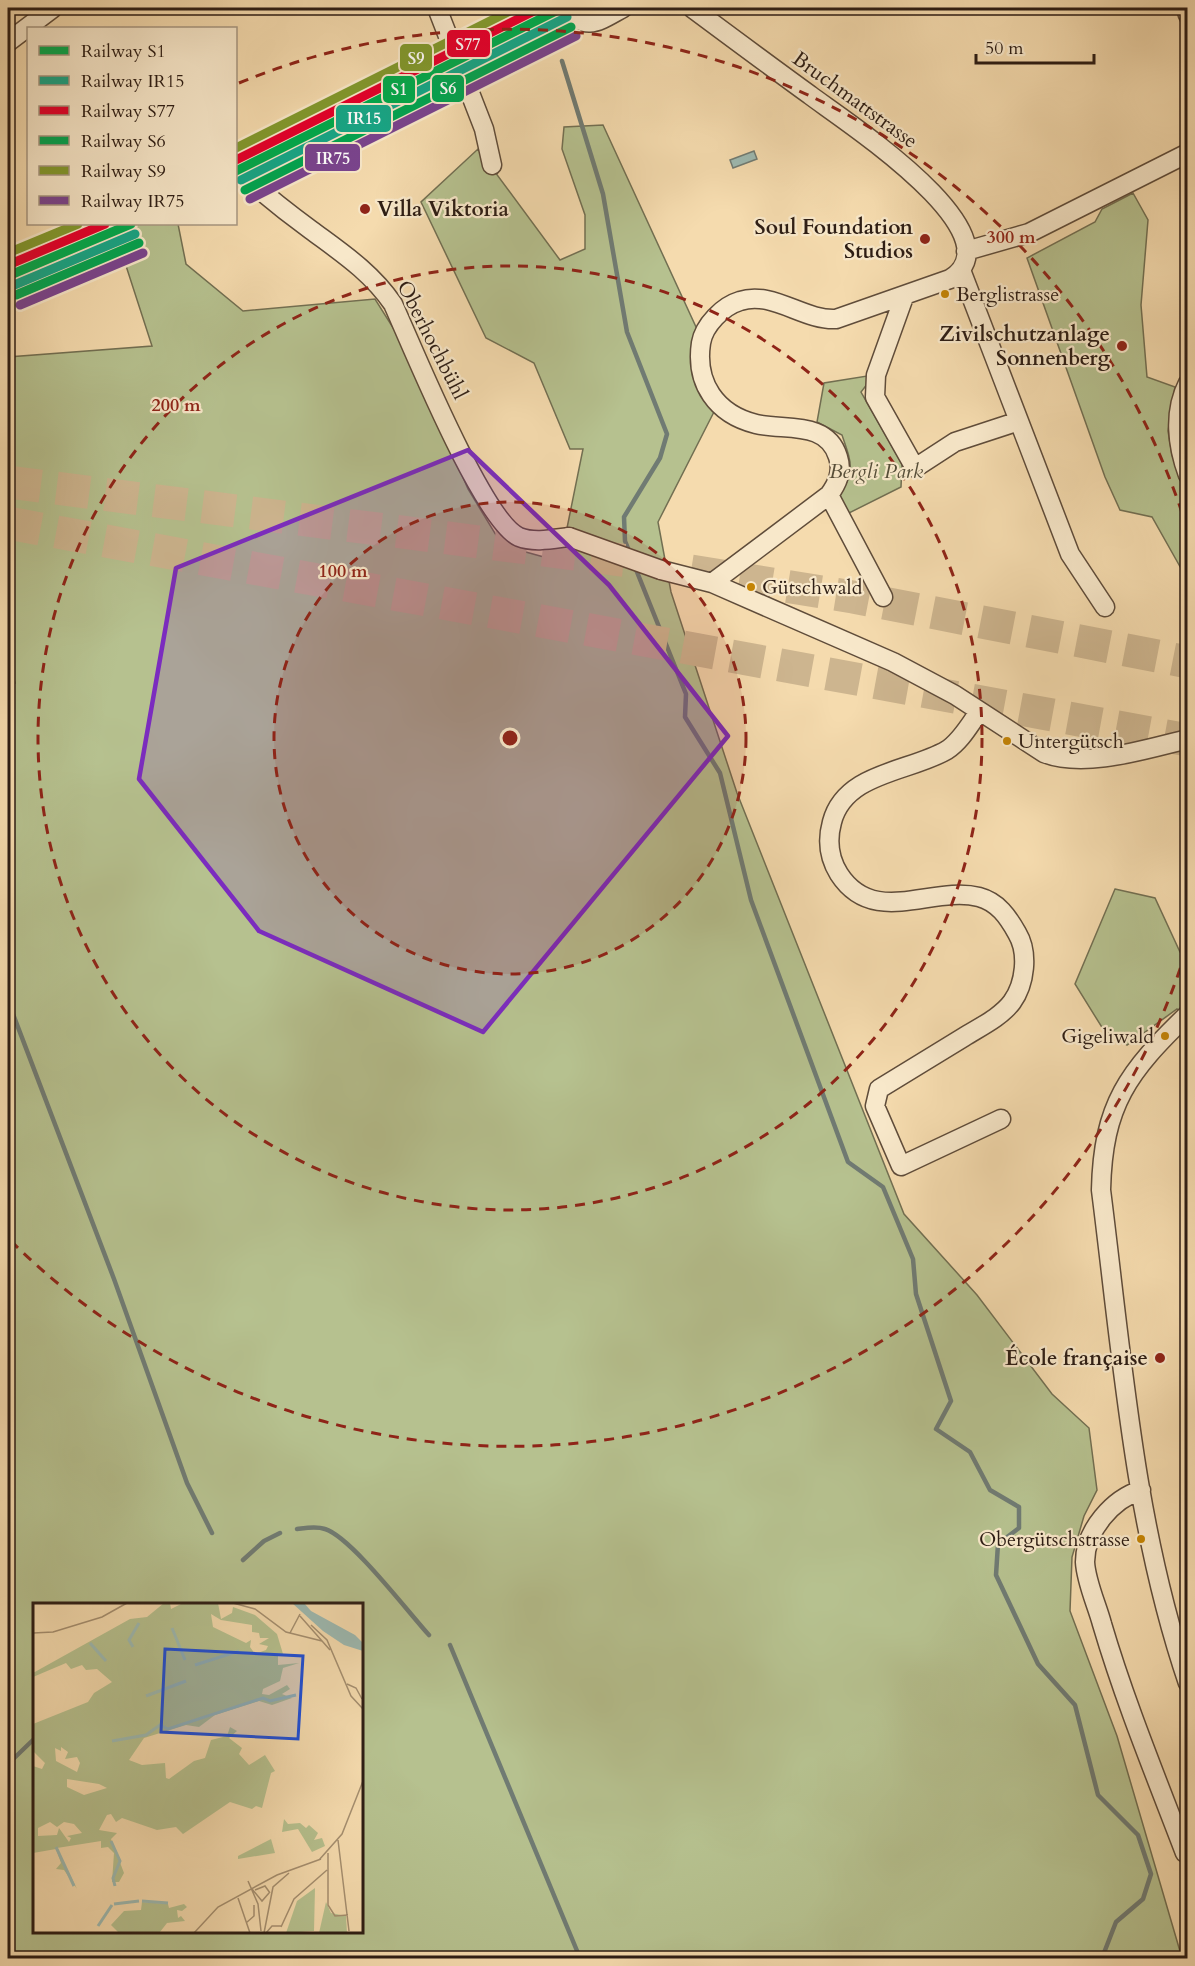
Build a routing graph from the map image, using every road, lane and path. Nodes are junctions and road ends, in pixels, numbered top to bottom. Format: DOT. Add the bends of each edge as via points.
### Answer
graph roads {
  1 [pos="53,8"];
  2 [pos="437,8"];
  3 [pos="623,8"];
  4 [pos="692,8"];
  5 [pos="1186,8"];
  6 [pos="570,14"];
  7 [pos="1188,15"];
  8 [pos="28,27"];
  9 [pos="27,28"];
  10 [pos="8,42"];
  11 [pos="1188,153"];
  12 [pos="492,165"];
  13 [pos="237,170"];
  14 [pos="966,250"];
  15 [pos="961,270"];
  16 [pos="904,297"];
  17 [pos="1188,383"];
  18 [pos="1019,421"];
  19 [pos="1188,476"];
  20 [pos="829,495"];
  21 [pos="712,583"];
  22 [pos="883,597"];
  23 [pos="1105,608"];
  24 [pos="979,712"];
  25 [pos="1188,739"];
  26 [pos="1188,1014"];
  27 [pos="1001,1119"];
  28 [pos="1141,1490"];
  29 [pos="1188,1683"];
  30 [pos="1185,1853"];
  1 -- 8 [label="street"];
  2 -- 12 [label="street" via="484,129"];
  3 -- 6 [label="street" via="584,24"];
  4 -- 14 [label="street, Bruchmattstrasse" via="910,169 960,229"];
  5 -- 7 [label="street"];
  9 -- 10 [label="street"];
  11 -- 14 [label="street" via="1029,233"];
  13 -- 21 [label="street, Oberhochbühl, bridge" via="358,263 384,291 469,471 502,525 519,537 564,538"];
  14 -- 15 [label="street"];
  15 -- 16 [label="street" via="950,279"];
  15 -- 18 [label="street"];
  16 -- 18 [label="street" via="876,375 875,397 915,468 956,442"];
  16 -- 20 [label="street" via="836,319 821,320 774,302 739,301 716,316 702,340 699,364 705,389 718,404 736,417 757,424 814,431 835,448 839,475"];
  17 -- 19 [label="street" via="1182,393 1178,433"];
  18 -- 23 [label="street" via="1070,554"];
  20 -- 21 [label="street"];
  20 -- 22 [label="street"];
  21 -- 24 [label="street" via="893,662"];
  24 -- 25 [label="street" via="1044,753 1068,760"];
  24 -- 27 [label="street" via="947,750 868,781 849,794 832,820 830,850 833,865 843,880 872,900 894,903 962,894 981,897 1008,917 1020,937 1024,959 1023,976 1012,1002 989,1021 879,1089 874,1098 901,1166"];
  26 -- 28 [label="street" via="1139,1065 1123,1091 1102,1151 1101,1190"];
  28 -- 29 [label="street" via="1158,1577"];
  28 -- 30 [label="street" via="1125,1496 1104,1515 1090,1540 1085,1562 1117,1675"];
}
